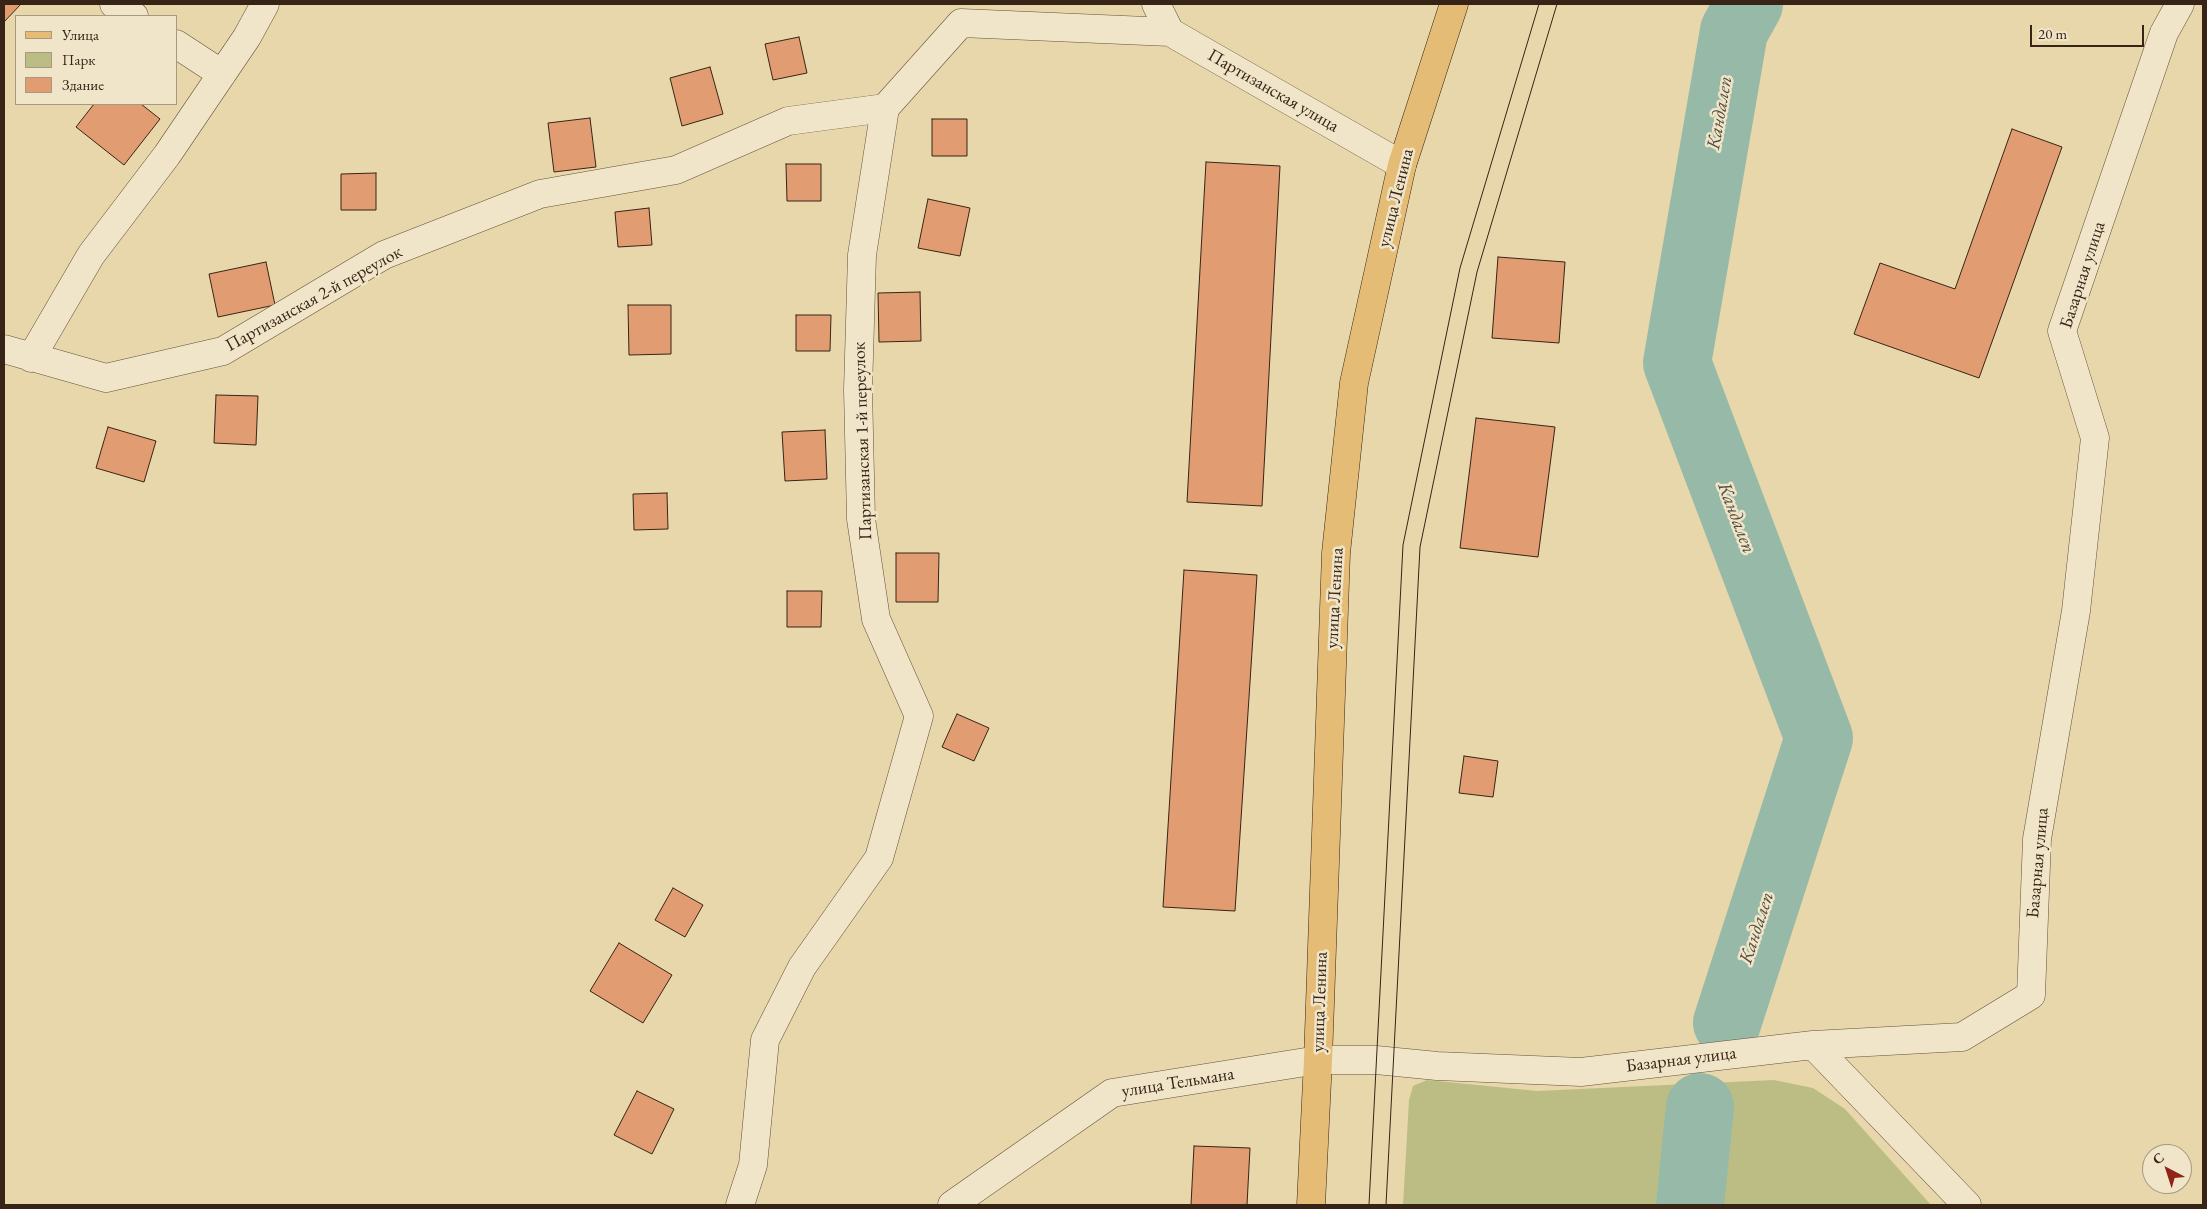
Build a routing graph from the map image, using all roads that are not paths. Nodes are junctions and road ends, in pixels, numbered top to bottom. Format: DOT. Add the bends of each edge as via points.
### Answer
graph roads {
  1 [pos="114,4"];
  2 [pos="265,4"];
  3 [pos="1156,4"];
  4 [pos="1454,4"];
  5 [pos="2180,4"];
  6 [pos="132,15"];
  7 [pos="1170,32"];
  8 [pos="178,45"];
  9 [pos="222,74"];
  10 [pos="885,108"];
  11 [pos="1402,165"];
  12 [pos="4,349"];
  13 [pos="31,358"];
  14 [pos="1813,1045"];
  15 [pos="1318,1060"];
  16 [pos="740,1205"];
  17 [pos="952,1205"];
  18 [pos="1311,1205"];
  19 [pos="1967,1205"];
  1 -- 6 [label="street"];
  2 -- 9 [label="street"];
  3 -- 7 [label="street"];
  4 -- 11 [label="main road, улица Ленина"];
  5 -- 14 [label="street, Базарная улица" via="2164,33 2062,331 2095,438 2076,611 2036,839 2031,995 1962,1037"];
  7 -- 10 [label="street" via="961,23"];
  7 -- 11 [label="street, Партизанская улица"];
  8 -- 9 [label="street"];
  9 -- 13 [label="street" via="167,155 91,255"];
  10 -- 13 [label="street, Партизанская 2-й переулок" via="788,121 676,170 540,194 384,256 224,351 106,378"];
  10 -- 16 [label="street, Партизанская 1-й переулок" via="862,255 858,390 861,519 876,619 919,716 879,858 802,967 765,1040 753,1165"];
  11 -- 15 [label="main road, улица Ленина" via="1354,383 1337,544"];
  12 -- 13 [label="street, Партизанская 2-й переулок"];
  14 -- 15 [label="street, Базарная улица" via="1581,1072 1376,1060"];
  14 -- 19 [label="street"];
  15 -- 17 [label="street, улица Тельмана" via="1112,1093"];
  15 -- 18 [label="main road, улица Ленина"];
}
